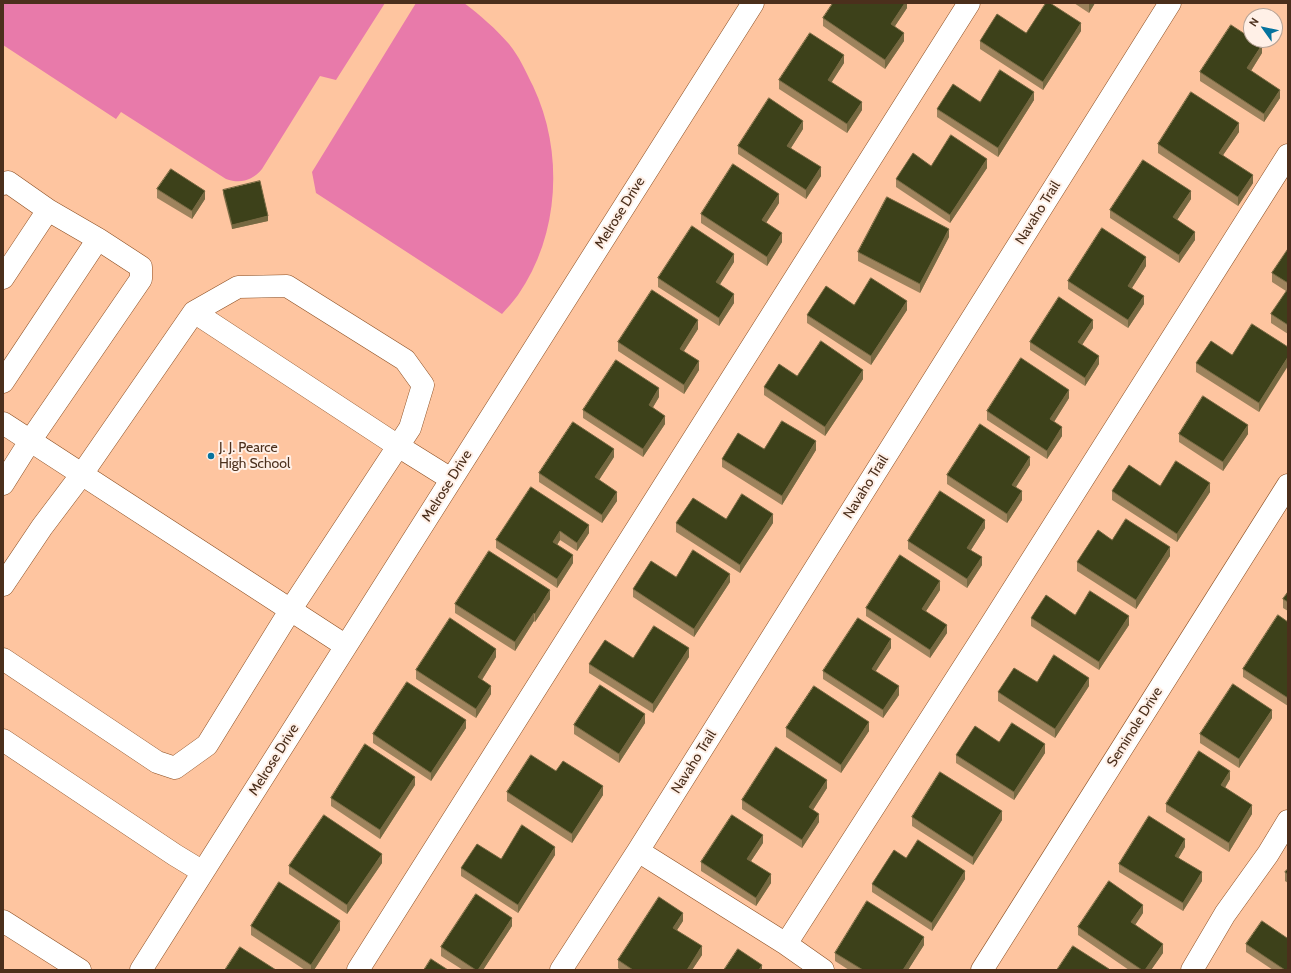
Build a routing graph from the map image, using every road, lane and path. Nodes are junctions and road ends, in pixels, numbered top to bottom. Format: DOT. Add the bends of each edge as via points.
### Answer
graph roads {
  1 [pos="753,3"];
  2 [pos="969,3"];
  3 [pos="1170,3"];
  4 [pos="1288,155"];
  5 [pos="3,184"];
  6 [pos="48,210"];
  7 [pos="98,239"];
  8 [pos="3,278"];
  9 [pos="194,312"];
  10 [pos="3,382"];
  11 [pos="3,424"];
  12 [pos="30,441"];
  13 [pos="398,446"];
  14 [pos="82,474"];
  15 [pos="451,479"];
  16 [pos="3,484"];
  17 [pos="1288,485"];
  18 [pos="3,585"];
  19 [pos="291,610"];
  20 [pos="346,646"];
  21 [pos="3,659"];
  22 [pos="3,740"];
  23 [pos="1288,821"];
  24 [pos="638,851"];
  25 [pos="203,872"];
  26 [pos="5,928"];
  27 [pos="786,944"];
  28 [pos="80,970"];
  29 [pos="141,970"];
  30 [pos="358,970"];
  31 [pos="561,970"];
  32 [pos="823,970"];
  33 [pos="982,970"];
  34 [pos="1192,970"];
  1 -- 15 [label="street, Melrose Drive"];
  2 -- 30 [label="street"];
  3 -- 24 [label="street, Navaho Trail"];
  4 -- 27 [label="street"];
  5 -- 6 [label="street" via="8,182"];
  6 -- 7 [label="street"];
  6 -- 8 [label="street"];
  7 -- 10 [label="street"];
  7 -- 12 [label="street" via="141,267 141,279"];
  9 -- 13 [label="street"];
  9 -- 13 [label="street" via="238,287 287,286 405,360 423,385 410,428"];
  9 -- 14 [label="street"];
  11 -- 12 [label="street"];
  12 -- 14 [label="street"];
  12 -- 16 [label="street"];
  13 -- 15 [label="street"];
  13 -- 19 [label="street"];
  14 -- 18 [label="street"];
  14 -- 19 [label="street"];
  15 -- 20 [label="street, Melrose Drive"];
  17 -- 33 [label="street, Seminole Drive"];
  19 -- 20 [label="street"];
  19 -- 21 [label="street" via="206,745 175,768 157,762"];
  20 -- 25 [label="street, Melrose Drive"];
  22 -- 25 [label="street"];
  23 -- 34 [label="street" via="1225,914"];
  24 -- 27 [label="street"];
  24 -- 31 [label="street, Navaho Trail"];
  25 -- 29 [label="street, Melrose Drive"];
  26 -- 28 [label="street"];
  27 -- 32 [label="street"];
}
